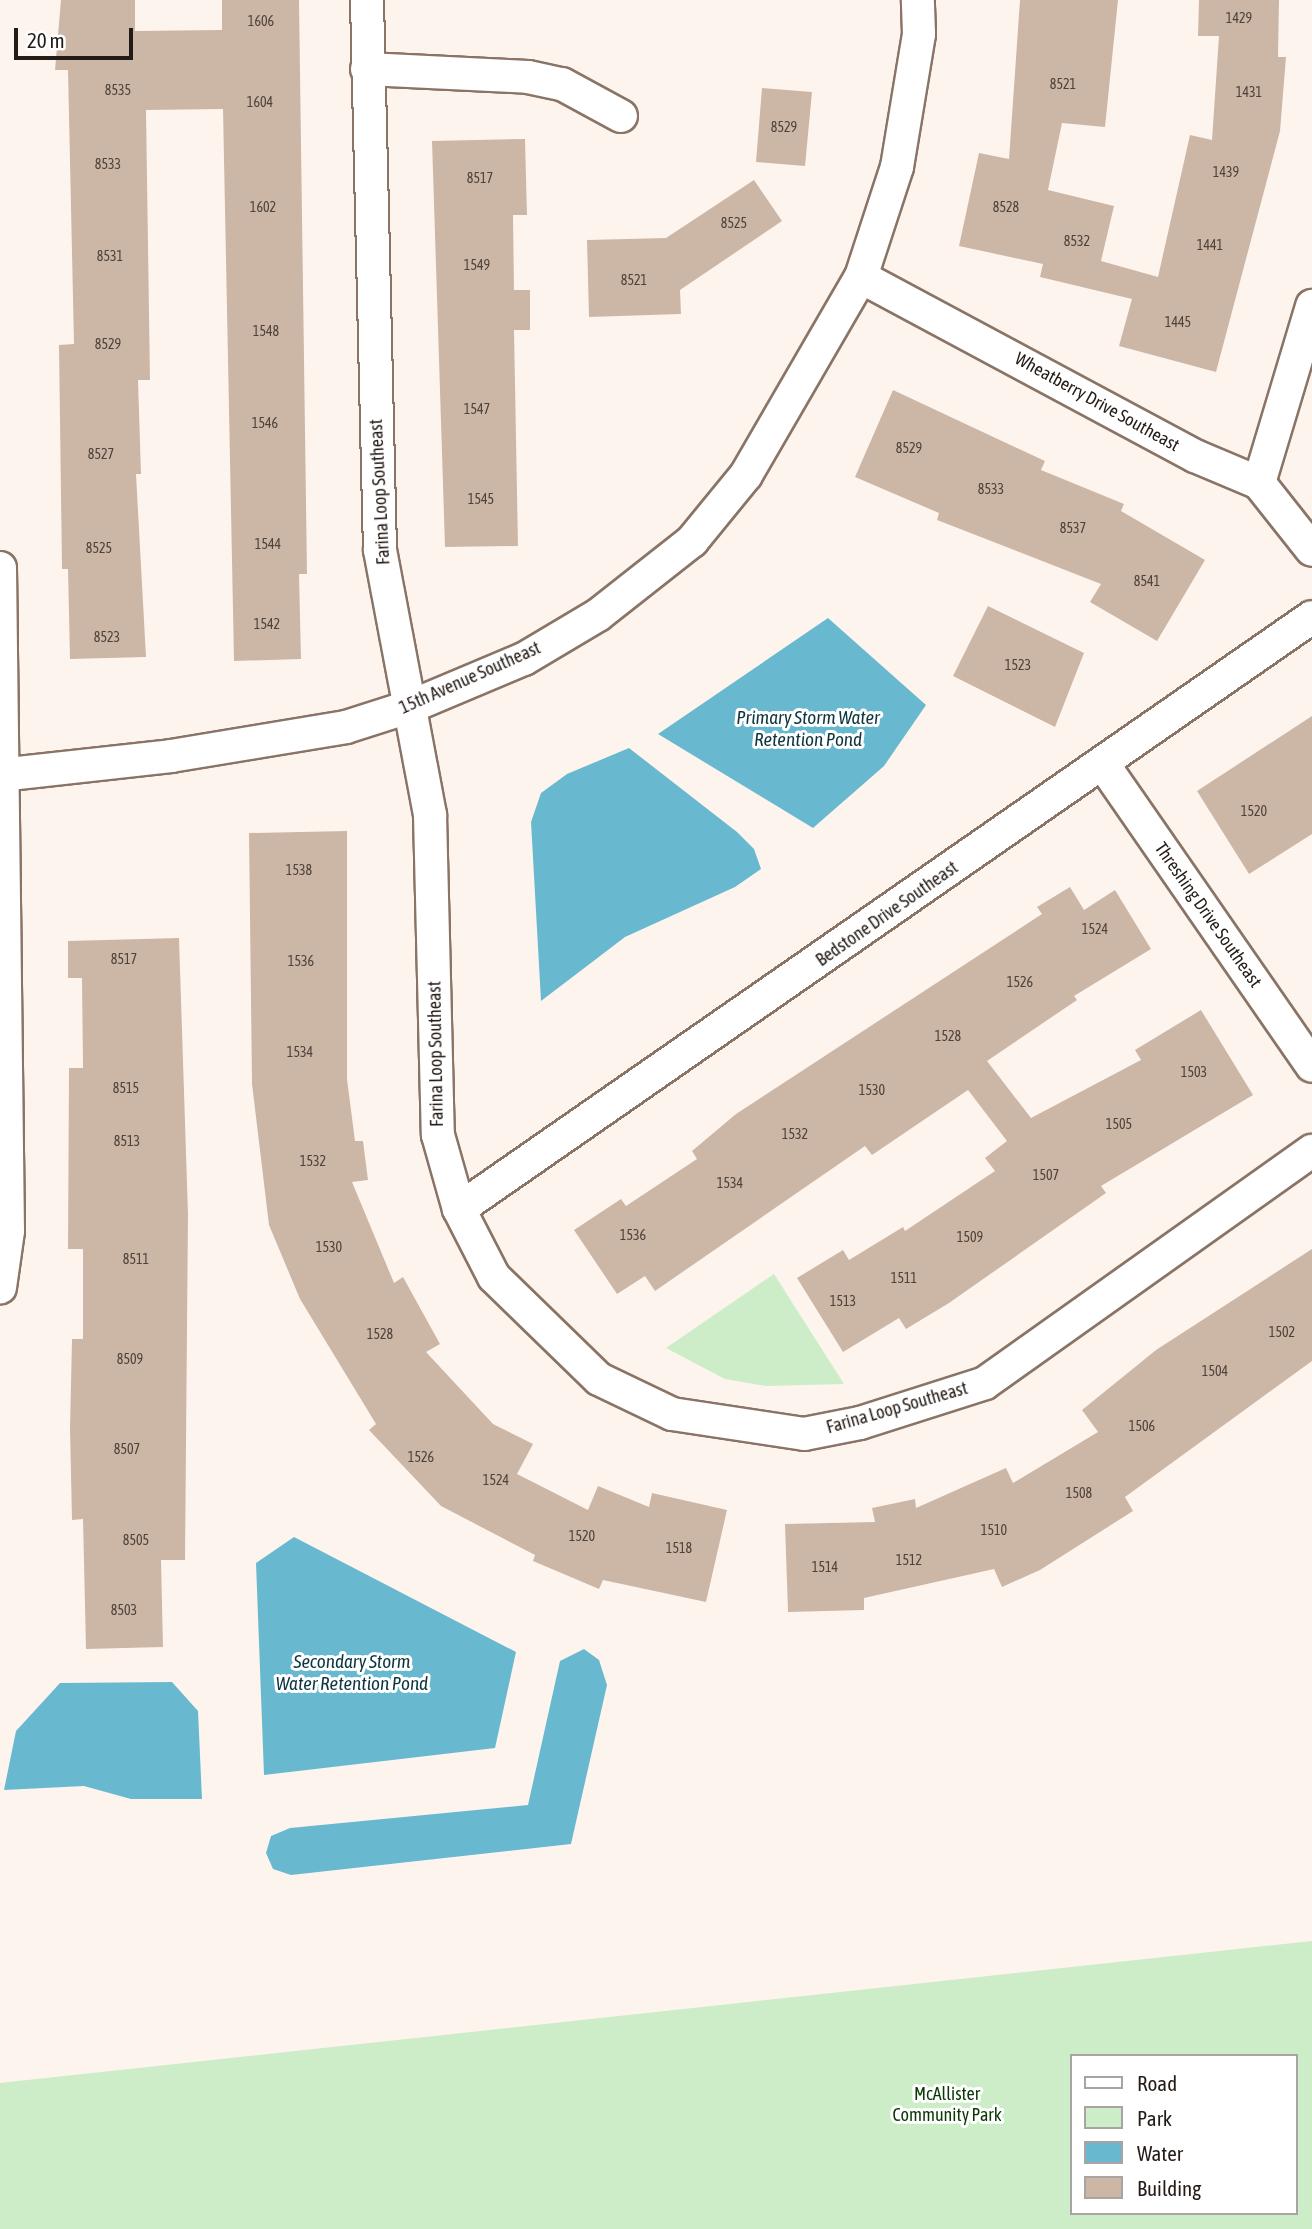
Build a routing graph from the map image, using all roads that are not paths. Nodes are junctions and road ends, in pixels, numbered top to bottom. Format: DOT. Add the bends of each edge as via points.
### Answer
graph roads {
  1 [pos="367,0"];
  2 [pos="918,0"];
  3 [pos="367,69"];
  4 [pos="621,116"];
  5 [pos="861,277"];
  6 [pos="1312,306"];
  7 [pos="1259,483"];
  8 [pos="1312,551"];
  9 [pos="0,568"];
  10 [pos="1312,617"];
  11 [pos="412,706"];
  12 [pos="1103,764"];
  13 [pos="3,774"];
  14 [pos="1312,1066"];
  15 [pos="1312,1151"];
  16 [pos="459,1209"];
  17 [pos="0,1287"];
  1 -- 3 [label="street, Farina Loop Southeast"];
  2 -- 5 [label="street, 15th Avenue Southeast" via="919,34 897,167"];
  3 -- 4 [label="street" via="528,77 562,85"];
  3 -- 11 [label="street, Farina Loop Southeast" via="380,550"];
  5 -- 7 [label="street, Wheatberry Drive Southeast" via="1195,456"];
  5 -- 11 [label="street, 15th Avenue Southeast" via="746,475 692,541 598,615 524,659"];
  6 -- 7 [label="street"];
  7 -- 8 [label="street, Wheatberry Drive Southeast"];
  9 -- 13 [label="street"];
  10 -- 12 [label="street, Bedstone Drive Southeast"];
  11 -- 13 [label="street, 15th Avenue Southeast" via="346,727 171,756"];
  11 -- 16 [label="street, Farina Loop Southeast" via="430,815 438,1135"];
  12 -- 14 [label="street, Threshing Drive Southeast"];
  12 -- 16 [label="street, Bedstone Drive Southeast"];
  13 -- 17 [label="street" via="8,1231"];
  15 -- 16 [label="street, Farina Loop Southeast" via="985,1382 860,1423 804,1434 672,1414 599,1378 494,1278"];
}
